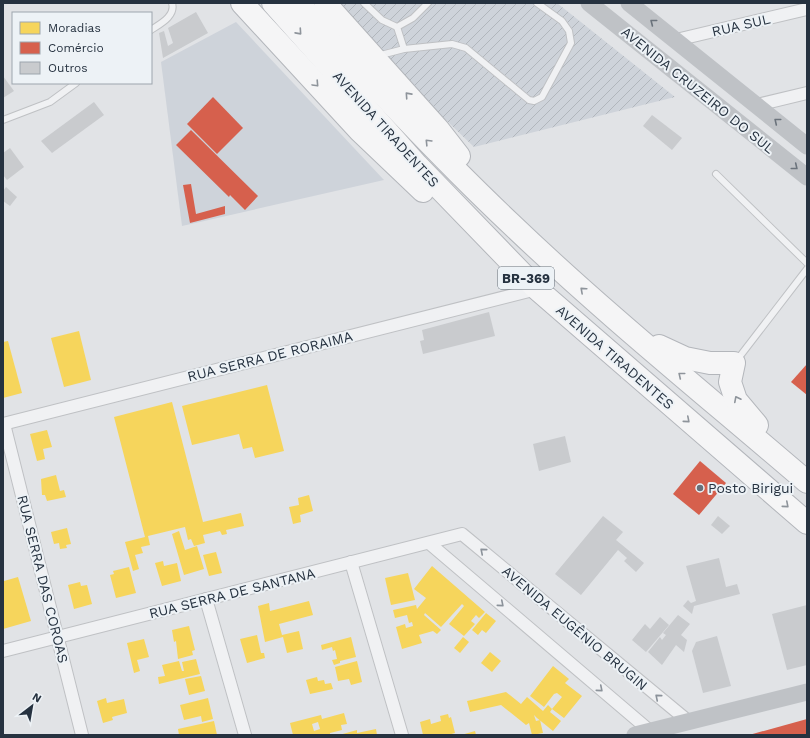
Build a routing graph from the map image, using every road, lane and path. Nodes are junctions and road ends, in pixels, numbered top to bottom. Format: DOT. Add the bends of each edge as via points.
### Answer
graph roads {
  1 [pos="172,3"];
  2 [pos="242,3"];
  3 [pos="273,3"];
  4 [pos="298,3"];
  5 [pos="325,3"];
  6 [pos="364,3"];
  7 [pos="428,3"];
  8 [pos="537,3"];
  9 [pos="589,3"];
  10 [pos="629,3"];
  11 [pos="807,9"];
  12 [pos="397,27"];
  13 [pos="152,29"];
  14 [pos="676,40"];
  15 [pos="404,49"];
  16 [pos="374,57"];
  17 [pos="75,84"];
  18 [pos="807,93"];
  19 [pos="757,105"];
  20 [pos="3,120"];
  21 [pos="807,146"];
  22 [pos="716,174"];
  23 [pos="807,177"];
  24 [pos="511,224"];
  25 [pos="497,249"];
  26 [pos="807,263"];
  27 [pos="807,269"];
  28 [pos="537,289"];
  29 [pos="630,333"];
  30 [pos="734,363"];
  31 [pos="3,424"];
  32 [pos="807,482"];
  33 [pos="807,523"];
  34 [pos="462,534"];
  35 [pos="429,542"];
  36 [pos="351,562"];
  37 [pos="206,599"];
  38 [pos="58,637"];
  39 [pos="3,651"];
  40 [pos="807,692"];
  41 [pos="688,722"];
  42 [pos="643,733"];
  43 [pos="82,735"];
  44 [pos="245,735"];
  45 [pos="402,735"];
  1 -- 13 [label="lane" via="169,16"];
  2 -- 25 [label="highway, one-way" via="360,131 444,210"];
  3 -- 25 [label="highway, AVENIDA TIRADENTES / BR-369, one-way" via="417,165"];
  24 -- 4 [label="highway, AVENIDA TIRADENTES / BR-369, one-way" via="400,113"];
  5 -- 16 [label="highway"];
  6 -- 12 [label="lane" via="382,20"];
  7 -- 12 [label="lane" via="413,18"];
  8 -- 15 [label="lane" via="562,21 570,31 571,43 542,97 534,101 529,100 466,48 452,44"];
  9 -- 23 [label="street, AVENIDA CRUZEIRO DO SUL, one-way"];
  14 -- 10 [label="street, AVENIDA CRUZEIRO DO SUL, one-way"];
  11 -- 14 [label="street, RUA SUL"];
  12 -- 15 [label="lane"];
  14 -- 19 [label="street, AVENIDA CRUZEIRO DO SUL"];
  15 -- 16 [label="lane"];
  24 -- 16 [label="highway, one-way" via="438,129"];
  17 -- 20 [label="lane" via="50,102"];
  18 -- 19 [label="street"];
  21 -- 19 [label="street, AVENIDA CRUZEIRO DO SUL, one-way"];
  22 -- 26 [label="lane"];
  29 -- 24 [label="highway, AVENIDA TIRADENTES / BR-369, one-way"];
  25 -- 28 [label="highway, AVENIDA TIRADENTES / BR-369"];
  27 -- 30 [label="lane"];
  28 -- 31 [label="street, RUA SERRA DE RORAIMA"];
  28 -- 33 [label="highway, AVENIDA TIRADENTES / BR-369, one-way"];
  29 -- 30 [label="highway" via="685,358 710,363"];
  32 -- 29 [label="highway, AVENIDA TIRADENTES / BR-369, one-way"];
  32 -- 30 [label="highway, one-way" via="736,400 730,382"];
  31 -- 38 [label="street, RUA SERRA DAS COROAS"];
  34 -- 35 [label="street, RUA SERRA DE SANTANA"];
  41 -- 34 [label="street, AVENIDA EUGÊNIO BRUGIN, one-way"];
  35 -- 36 [label="street, RUA SERRA DE SANTANA"];
  35 -- 42 [label="street, AVENIDA EUGÊNIO BRUGIN, one-way"];
  36 -- 37 [label="street, RUA SERRA DE SANTANA"];
  36 -- 45 [label="street"];
  37 -- 38 [label="street, RUA SERRA DE SANTANA"];
  37 -- 44 [label="street"];
  38 -- 39 [label="street, RUA SERRA DE SANTANA"];
  38 -- 43 [label="street, RUA SERRA DAS COROAS"];
  40 -- 41 [label="street"];
  41 -- 42 [label="street"];
}
